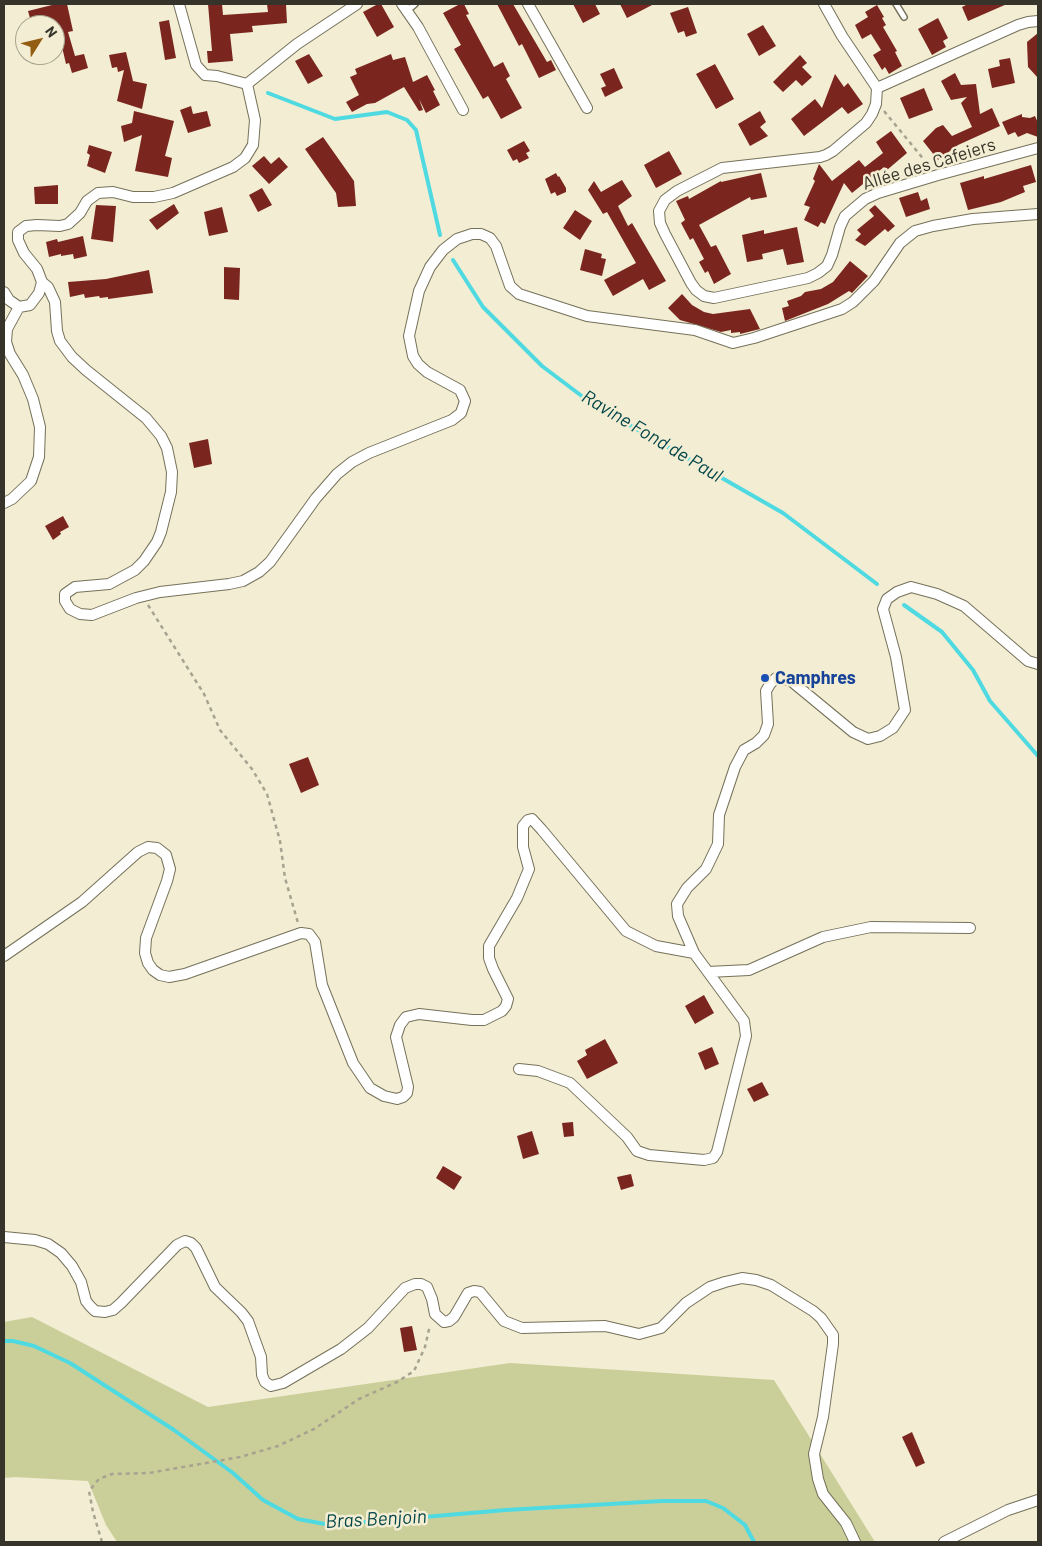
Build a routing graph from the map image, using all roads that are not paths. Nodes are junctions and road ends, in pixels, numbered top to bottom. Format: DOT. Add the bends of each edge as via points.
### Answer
graph roads {
  1 [pos="179,4"];
  2 [pos="357,4"];
  3 [pos="528,4"];
  4 [pos="824,4"];
  5 [pos="896,4"];
  6 [pos="408,6"];
  7 [pos="904,17"];
  8 [pos="1038,21"];
  9 [pos="247,84"];
  10 [pos="877,88"];
  11 [pos="587,108"];
  12 [pos="463,110"];
  13 [pos="1038,148"];
  14 [pos="1038,214"];
  15 [pos="42,282"];
  16 [pos="4,292"];
  17 [pos="19,307"];
  18 [pos="4,503"];
  19 [pos="1038,664"];
  20 [pos="970,928"];
  21 [pos="694,953"];
  22 [pos="4,956"];
  23 [pos="708,972"];
  24 [pos="519,1069"];
  25 [pos="4,1237"];
  26 [pos="1038,1500"];
  27 [pos="855,1542"];
  28 [pos="944,1542"];
  1 -- 9 [label="street" via="196,65 205,75"];
  2 -- 9 [label="street" via="297,44"];
  3 -- 11 [label="street"];
  4 -- 10 [label="street"];
  5 -- 7 [label="lane"];
  6 -- 12 [label="street"];
  8 -- 10 [label="street" via="1018,25"];
  9 -- 15 [label="street" via="255,120 253,145 246,158 233,167 154,197 98,193 68,224 26,226 18,232 24,253 37,269"];
  10 -- 13 [label="street, Allée des Cafeiers" via="876,104 866,123 833,151 820,157 722,168 665,200 659,211 660,223 696,290 714,298 808,278 827,266 845,216 865,199"];
  14 -- 15 [label="street" via="973,219 915,231 900,242 874,281 842,309 732,343 695,330 587,316 519,294 510,286 490,238 472,234 457,239 430,267 419,291 409,336 418,364 460,390 465,401 461,413 452,420 369,452 352,462 316,498 270,562 251,576 229,584 160,592 92,615 75,612 67,605 65,594 75,587 109,584 135,570 152,550 160,532 171,492 172,472 167,448 146,418 86,370 60,341 55,302"];
  15 -- 17 [label="street" via="30,305"];
  16 -- 17 [label="street"];
  17 -- 18 [label="street" via="7,329 6,342 33,399 40,427 39,457 31,481"];
  19 -- 21 [label="street" via="1028,661 964,606 912,587 886,599 883,609 905,710 893,728 868,739 853,732 790,680 776,678 766,691 768,724 764,735 744,750 734,767 719,815 718,844 706,869 687,888 677,904 678,916"];
  20 -- 23 [label="street" via="871,927 823,937 750,970"];
  21 -- 22 [label="street" via="656,946 626,931 542,830 528,820 522,826 529,869 517,898 488,946 493,969 508,999 506,1006 484,1020 419,1014 406,1017 396,1037 408,1087 407,1093 397,1099 370,1088 353,1062 322,985 316,942 310,934 301,933 168,977 160,975 148,963 146,938 170,869 164,852 157,848 148,847 133,856 82,902"];
  21 -- 23 [label="street"];
  23 -- 24 [label="street" via="744,1021 746,1036 713,1158 649,1155 638,1151 570,1083 538,1071"];
  25 -- 27 [label="street" via="48,1244 72,1266 90,1306 95,1311 105,1312 121,1303 176,1245 191,1243 215,1287 248,1321 261,1357 262,1375 271,1386 283,1383 341,1349 368,1328 406,1288 422,1284 427,1287 435,1314 444,1322 454,1317 474,1290 480,1292 504,1321 522,1328 604,1326 639,1334 660,1328 686,1303 710,1287 742,1278 771,1285 813,1311 825,1322 832,1336 823,1417 814,1454 823,1494 846,1523"];
  26 -- 28 [label="street" via="1008,1510"];
}
